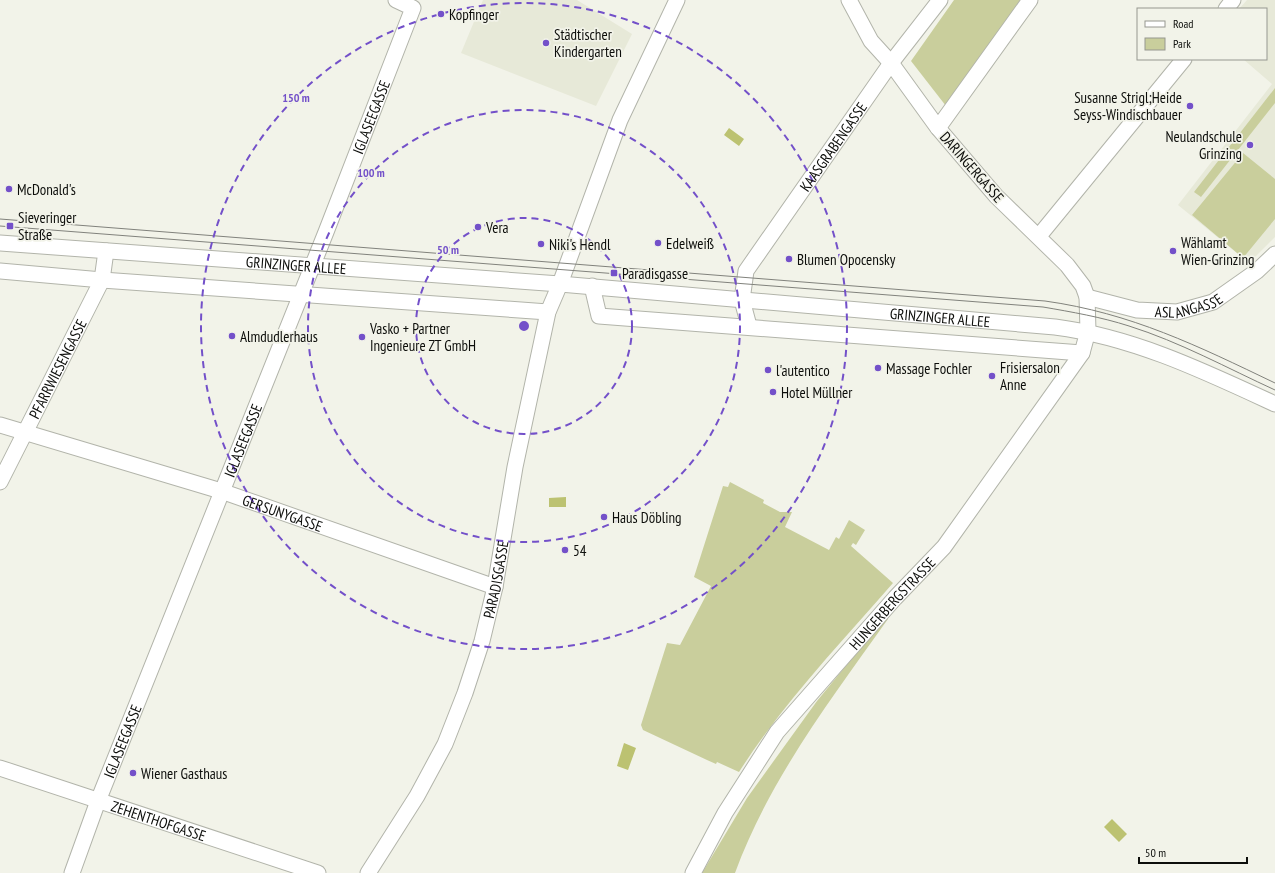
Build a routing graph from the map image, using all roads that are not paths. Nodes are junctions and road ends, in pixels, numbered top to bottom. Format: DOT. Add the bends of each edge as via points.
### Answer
graph roads {
  1 [pos="396,0"];
  2 [pos="677,0"];
  3 [pos="849,0"];
  4 [pos="940,0"];
  5 [pos="1030,0"];
  6 [pos="1233,0"];
  7 [pos="1227,8"];
  8 [pos="1183,60"];
  9 [pos="891,63"];
  10 [pos="938,128"];
  11 [pos="1039,236"];
  12 [pos="0,243"];
  13 [pos="106,251"];
  14 [pos="1275,254"];
  15 [pos="312,267"];
  16 [pos="0,271"];
  17 [pos="102,280"];
  18 [pos="560,284"];
  19 [pos="592,286"];
  20 [pos="300,293"];
  21 [pos="1087,297"];
  22 [pos="742,300"];
  23 [pos="548,312"];
  24 [pos="749,326"];
  25 [pos="1088,331"];
  26 [pos="1082,353"];
  27 [pos="1275,404"];
  28 [pos="0,426"];
  29 [pos="26,432"];
  30 [pos="0,482"];
  31 [pos="221,491"];
  32 [pos="495,587"];
  33 [pos="0,768"];
  34 [pos="98,801"];
  35 [pos="72,873"];
  36 [pos="318,873"];
  37 [pos="368,873"];
  38 [pos="693,873"];
  1 -- 15 [label="street, IGLASEEGASSE" via="413,8"];
  2 -- 18 [label="street, PARADISGASSE" via="620,120"];
  3 -- 9 [label="street, DARINGERGASSE" via="870,40"];
  4 -- 9 [label="street, KAASGRABENGASSE"];
  5 -- 10 [label="street"];
  6 -- 7 [label="street"];
  8 -- 11 [label="street"];
  9 -- 10 [label="street, DARINGERGASSE"];
  9 -- 22 [label="street, KAASGRABENGASSE" via="746,271"];
  10 -- 11 [label="street, DARINGERGASSE" via="996,196"];
  11 -- 21 [label="street, DARINGERGASSE" via="1067,265 1083,286"];
  12 -- 13 [label="street, GRINZINGER ALLEE"];
  13 -- 15 [label="street, GRINZINGER ALLEE"];
  13 -- 17 [label="street, PFARRWIESENGASSE"];
  14 -- 21 [label="street, ASLANGASSE" via="1257,271 1213,302 1177,312 1137,310"];
  15 -- 18 [label="street, GRINZINGER ALLEE"];
  15 -- 20 [label="street, IGLASEEGASSE"];
  16 -- 17 [label="street, GRINZINGER ALLEE"];
  17 -- 20 [label="street, GRINZINGER ALLEE"];
  17 -- 29 [label="street, PFARRWIESENGASSE"];
  18 -- 19 [label="street, GRINZINGER ALLEE"];
  18 -- 23 [label="street, PARADISGASSE"];
  19 -- 22 [label="street, GRINZINGER ALLEE"];
  19 -- 24 [label="street, GRINZINGER ALLEE" via="599,316 742,328"];
  20 -- 23 [label="street, GRINZINGER ALLEE"];
  20 -- 31 [label="street, IGLASEEGASSE"];
  21 -- 25 [label="street, DARINGERGASSE"];
  22 -- 24 [label="street"];
  22 -- 25 [label="street, GRINZINGER ALLEE"];
  23 -- 32 [label="street, PARADISGASSE" via="515,467"];
  24 -- 26 [label="street, GRINZINGER ALLEE"];
  25 -- 26 [label="street, HUNGERBERGSTRASSE"];
  25 -- 27 [label="street, GRINZINGER ALLEE" via="1159,352"];
  26 -- 38 [label="street, HUNGERBERGSTRASSE" via="944,547 895,598 777,732 725,813"];
  28 -- 29 [label="street, GERSUNYGASSE"];
  29 -- 30 [label="street, PFARRWIESENGASSE"];
  29 -- 31 [label="street, GERSUNYGASSE"];
  31 -- 32 [label="street, GERSUNYGASSE"];
  31 -- 34 [label="street, IGLASEEGASSE"];
  32 -- 37 [label="street, PARADISGASSE" via="482,641 445,744 417,796"];
  33 -- 34 [label="street, ZEHENTHOFGASSE"];
  34 -- 35 [label="street, IGLASEEGASSE"];
  34 -- 36 [label="street, ZEHENTHOFGASSE"];
}
